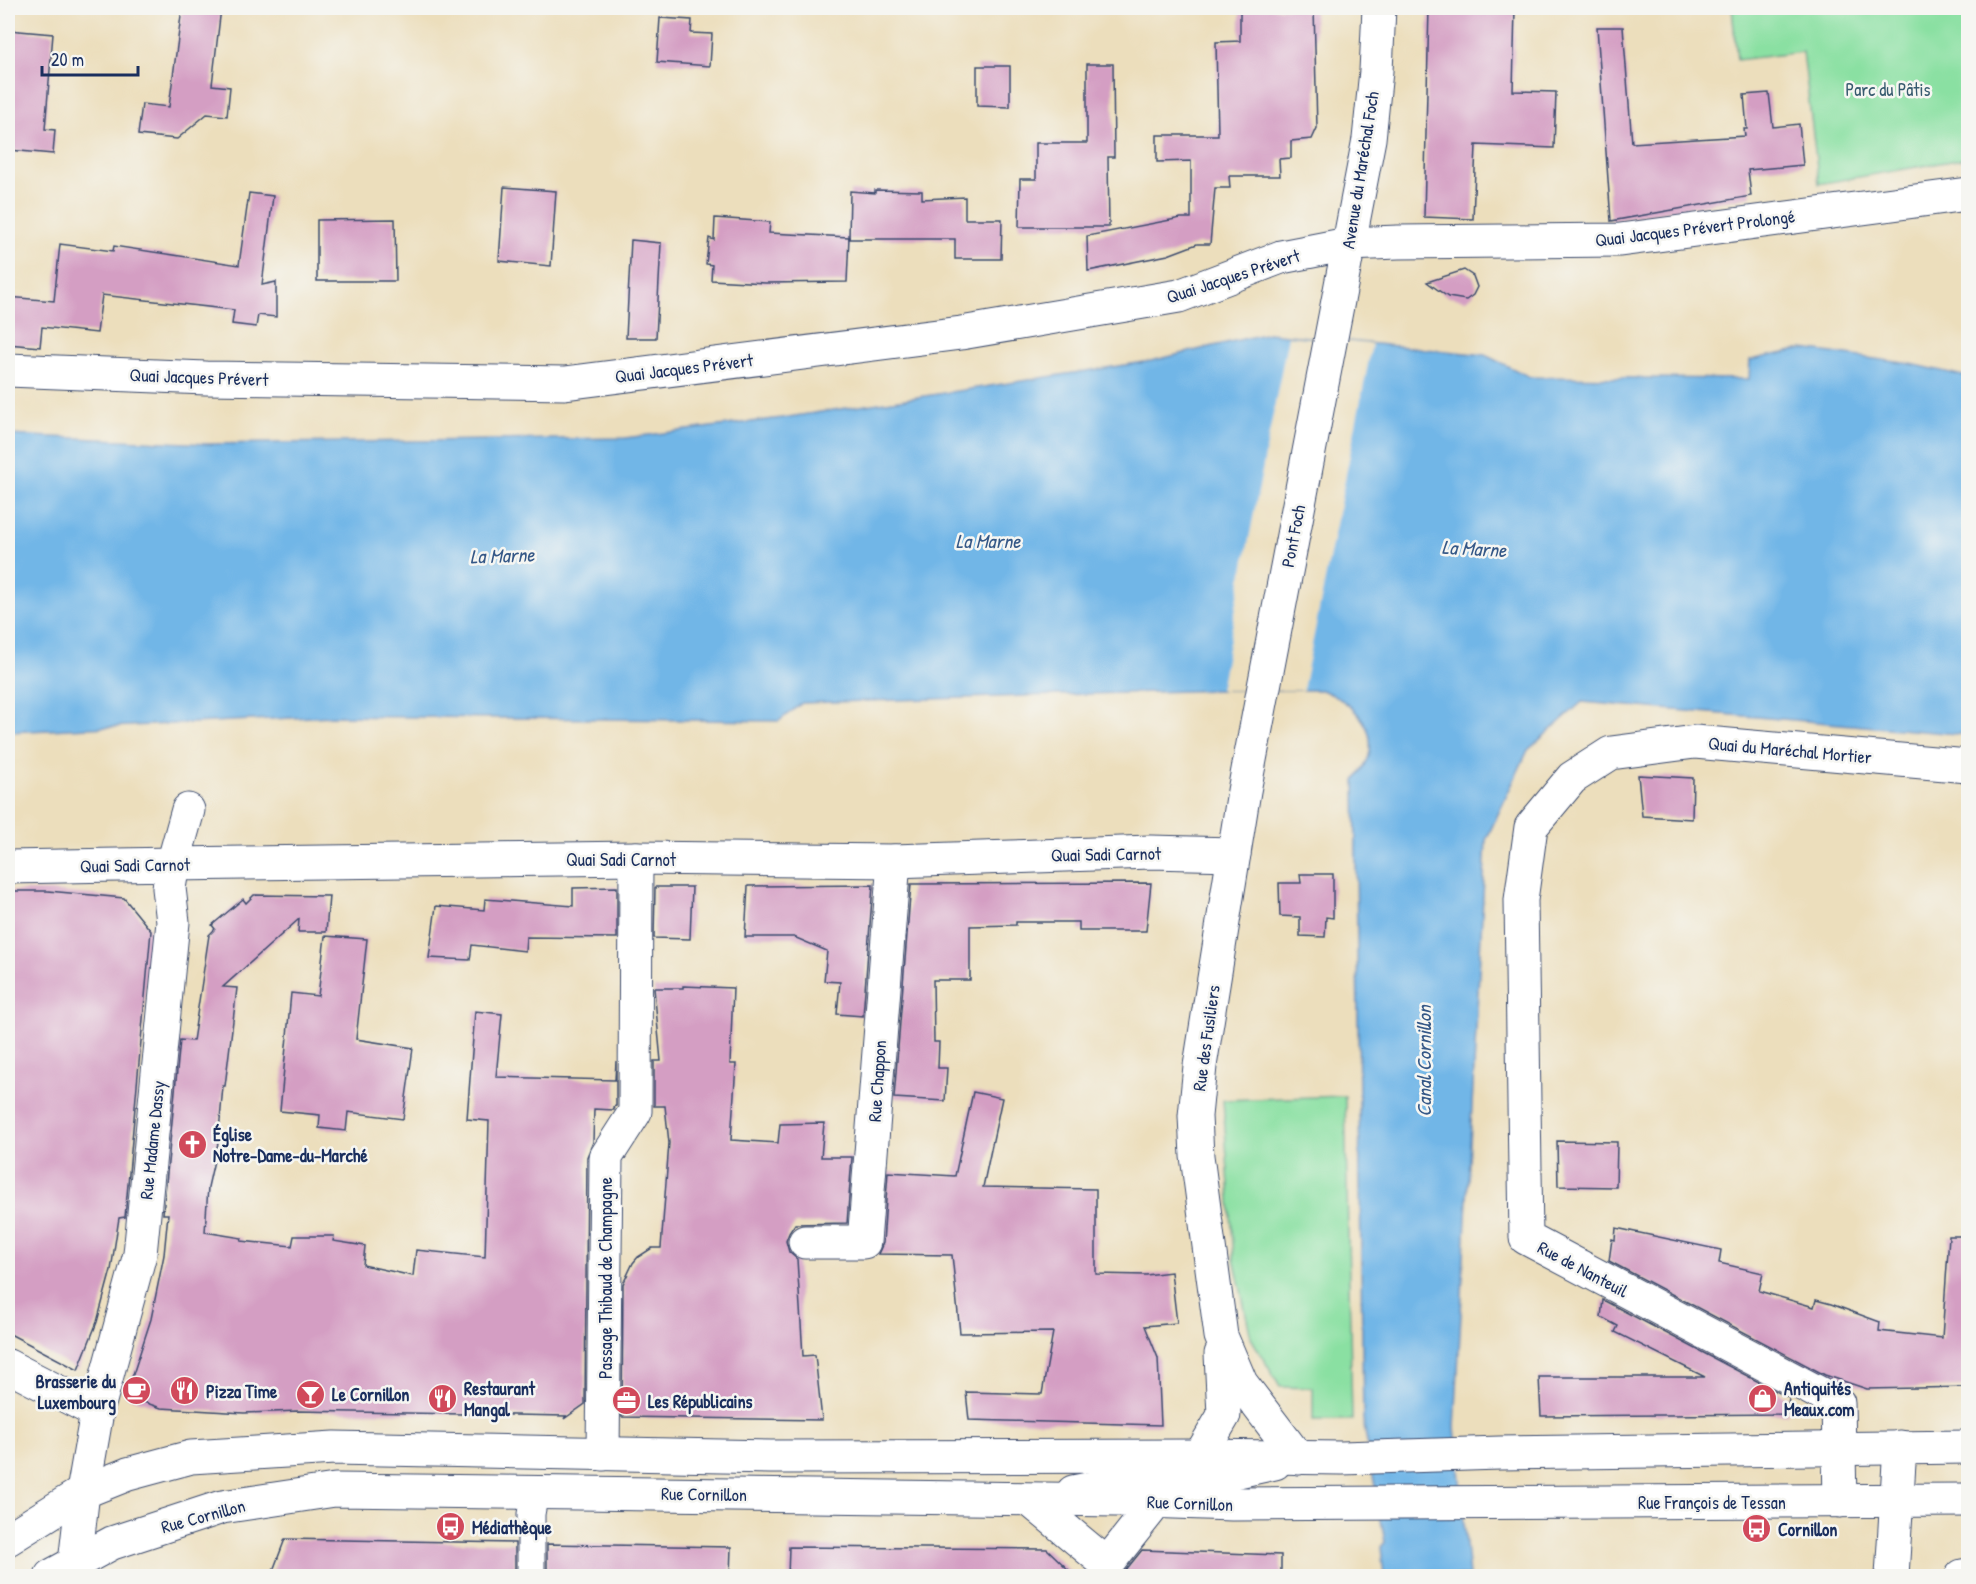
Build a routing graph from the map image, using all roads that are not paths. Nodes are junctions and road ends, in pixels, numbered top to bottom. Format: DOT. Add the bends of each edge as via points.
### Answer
graph roads {
  1 [pos="1379,8"];
  2 [pos="1968,194"];
  3 [pos="1348,244"];
  4 [pos="1332,331"];
  5 [pos="8,370"];
  6 [pos="1254,740"];
  7 [pos="1968,766"];
  8 [pos="188,810"];
  9 [pos="1233,854"];
  10 [pos="636,858"];
  11 [pos="894,861"];
  12 [pos="173,864"];
  13 [pos="8,867"];
  14 [pos="1521,900"];
  15 [pos="805,1242"];
  16 [pos="1221,1336"];
  17 [pos="8,1366"];
  18 [pos="97,1412"];
  19 [pos="1838,1447"];
  20 [pos="1900,1447"];
  21 [pos="1968,1447"];
  22 [pos="603,1454"];
  23 [pos="1200,1456"];
  24 [pos="1298,1458"];
  25 [pos="83,1492"];
  26 [pos="535,1492"];
  27 [pos="1030,1500"];
  28 [pos="1840,1500"];
  29 [pos="1897,1500"];
  30 [pos="1968,1500"];
  31 [pos="1157,1501"];
  32 [pos="1346,1503"];
  33 [pos="8,1539"];
  34 [pos="1107,1570"];
  35 [pos="67,1572"];
  36 [pos="1968,1575"];
  37 [pos="531,1576"];
  38 [pos="1892,1576"];
  39 [pos="1962,1576"];
  1 -- 3 [label="main road, Avenue du Maréchal Foch" via="1369,139"];
  2 -- 3 [label="main road, Quai Jacques Prévert Prolongé" via="1620,240"];
  3 -- 4 [label="main road, Avenue du Maréchal Foch"];
  3 -- 5 [label="main road, Quai Jacques Prévert" via="1281,257 1179,296 962,333 565,383 206,378"];
  4 -- 6 [label="main road, Pont Foch"];
  6 -- 9 [label="main road, Rue des Fusiliers"];
  7 -- 14 [label="main road, Quai du Maréchal Mortier" via="1695,742 1611,753 1572,778 1531,827"];
  8 -- 12 [label="main road, Rue Madame Dassy"];
  9 -- 11 [label="main road, Quai Sadi Carnot" via="1150,852"];
  9 -- 16 [label="main road, Rue des Fusiliers" via="1195,1116"];
  10 -- 11 [label="main road, Quai Sadi Carnot"];
  10 -- 12 [label="main road, Quai Sadi Carnot"];
  10 -- 22 [label="main road, Passage Thibaud de Champagne" via="635,1112 606,1157"];
  11 -- 15 [label="main road, Rue Chappon" via="864,1242"];
  12 -- 13 [label="main road, Quai Sadi Carnot"];
  12 -- 18 [label="main road, Rue Madame Dassy" via="169,888 173,922 140,1254"];
  14 -- 19 [label="main road, Rue de Nanteuil" via="1526,1238 1838,1403"];
  16 -- 23 [label="main road, Rue des Fusiliers" via="1224,1415"];
  16 -- 24 [label="main road, Rue des Fusiliers" via="1241,1383"];
  17 -- 18 [label="main road"];
  18 -- 25 [label="main road, Rue Madame Dassy"];
  19 -- 20 [label="main road"];
  19 -- 24 [label="main road"];
  19 -- 28 [label="main road"];
  20 -- 21 [label="main road"];
  20 -- 29 [label="main road"];
  22 -- 23 [label="main road"];
  22 -- 25 [label="main road" via="334,1448 230,1454 180,1460"];
  23 -- 24 [label="main road"];
  23 -- 27 [label="main road" via="1166,1474"];
  24 -- 31 [label="main road" via="1203,1479"];
  25 -- 33 [label="main road"];
  25 -- 35 [label="main road, Rue Madame Dassy"];
  26 -- 27 [label="main road, Rue Cornillon"];
  26 -- 35 [label="main road, Rue Cornillon" via="335,1490 222,1507 112,1543"];
  26 -- 37 [label="street"];
  27 -- 31 [label="main road, Rue Cornillon"];
  27 -- 34 [label="main road"];
  28 -- 29 [label="main road, Rue François de Tessan"];
  28 -- 32 [label="main road, Rue François de Tessan"];
  29 -- 30 [label="main road, Rue François de Tessan"];
  29 -- 38 [label="main road"];
  31 -- 32 [label="main road, Rue Cornillon"];
  31 -- 34 [label="main road"];
  36 -- 39 [label="main road"];
}
